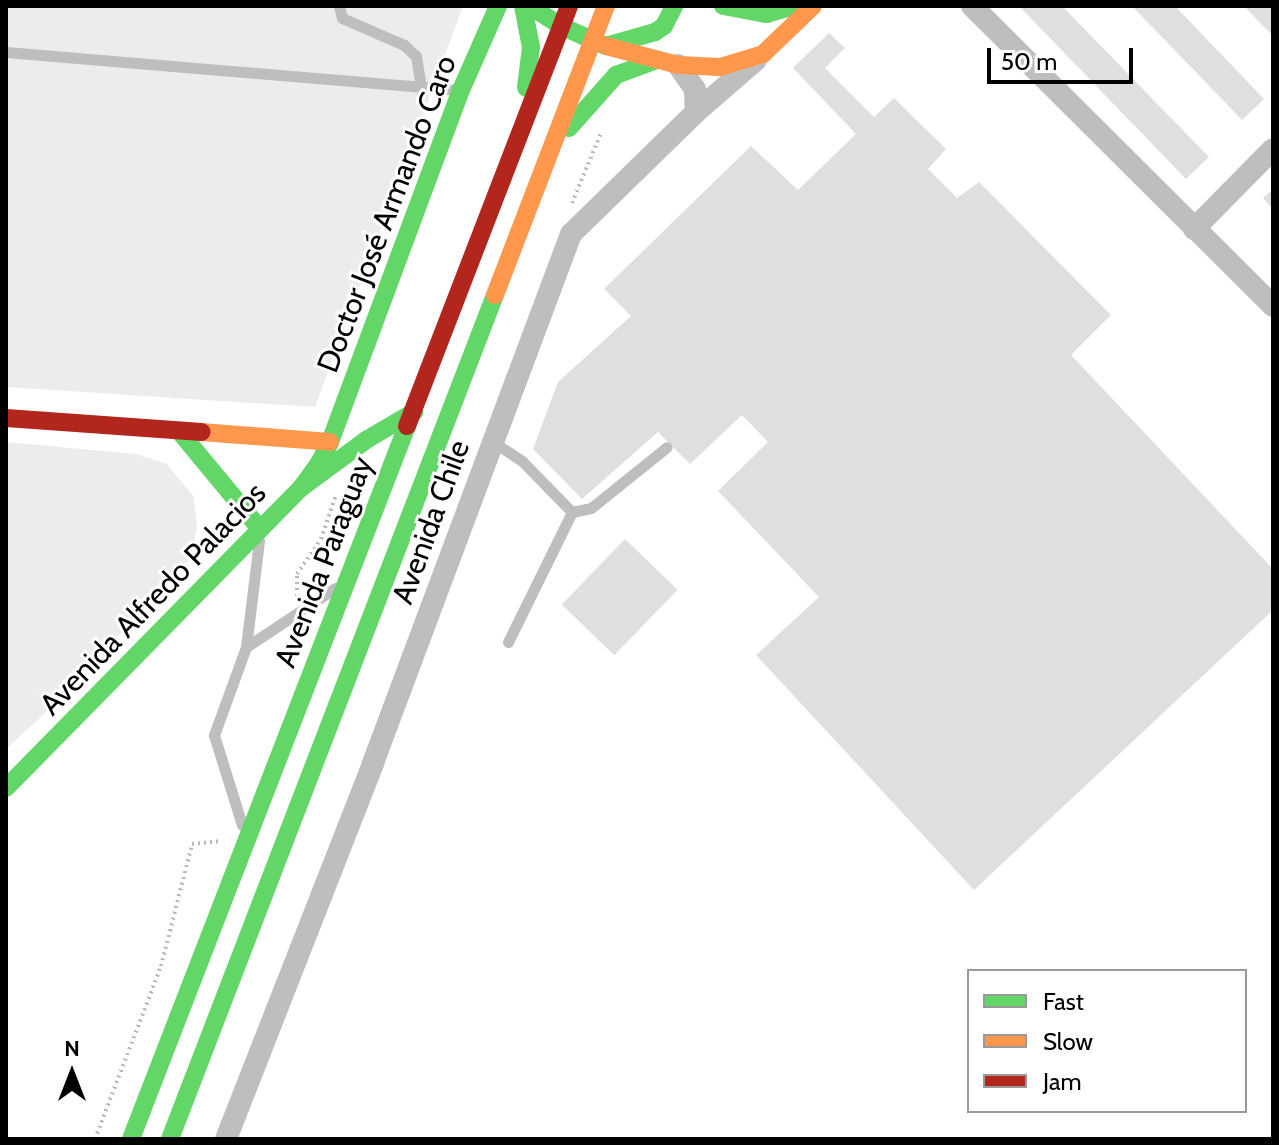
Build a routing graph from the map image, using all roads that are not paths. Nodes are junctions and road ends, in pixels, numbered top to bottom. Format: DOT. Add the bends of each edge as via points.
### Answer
graph roads {
  1 [pos="339,6"];
  2 [pos="498,6"];
  3 [pos="523,6"];
  4 [pos="530,6"];
  5 [pos="569,6"];
  6 [pos="606,6"];
  7 [pos="674,6"];
  8 [pos="723,6"];
  9 [pos="794,6"];
  10 [pos="813,6"];
  11 [pos="972,6"];
  12 [pos="768,10"];
  13 [pos="561,26"];
  14 [pos="599,44"];
  15 [pos="6,52"];
  16 [pos="763,54"];
  17 [pos="668,63"];
  18 [pos="421,87"];
  19 [pos="461,90"];
  20 [pos="696,112"];
  21 [pos="554,147"];
  22 [pos="1273,149"];
  23 [pos="514,154"];
  24 [pos="1194,229"];
  25 [pos="1273,306"];
  26 [pos="414,412"];
  27 [pos="6,418"];
  28 [pos="179,431"];
  29 [pos="366,440"];
  30 [pos="330,442"];
  31 [pos="493,442"];
  32 [pos="667,447"];
  33 [pos="301,488"];
  34 [pos="572,512"];
  35 [pos="260,529"];
  36 [pos="346,581"];
  37 [pos="508,642"];
  38 [pos="246,647"];
  39 [pos="6,788"];
  40 [pos="247,841"];
  41 [pos="131,1139"];
  42 [pos="170,1139"];
  43 [pos="226,1139"];
  1 -- 18 [label="lane" via="342,18 404,45 416,56"];
  2 -- 19 [label="main road, Doctor José Armando Caro"];
  3 -- 23 [label="main road" via="531,59"];
  4 -- 13 [label="main road"];
  5 -- 13 [label="main road, Avenida Paraguay"];
  6 -- 14 [label="main road"];
  7 -- 14 [label="main road" via="655,32"];
  8 -- 12 [label="main road" via="742,13"];
  9 -- 12 [label="main road"];
  10 -- 16 [label="main road, Avenida Chile"];
  11 -- 24 [label="street"];
  13 -- 14 [label="main road"];
  13 -- 23 [label="main road, Avenida Paraguay"];
  14 -- 17 [label="main road"];
  14 -- 21 [label="main road"];
  15 -- 18 [label="lane"];
  16 -- 17 [label="main road" via="720,67"];
  16 -- 20 [label="street, Avenida Chile"];
  17 -- 20 [label="street" via="695,89"];
  17 -- 21 [label="main road" via="616,75"];
  18 -- 19 [label="lane"];
  19 -- 30 [label="main road, Doctor José Armando Caro"];
  20 -- 31 [label="street, Avenida Chile" via="571,234"];
  21 -- 42 [label="main road"];
  22 -- 24 [label="street"];
  23 -- 26 [label="main road, Avenida Paraguay"];
  24 -- 25 [label="street"];
  26 -- 29 [label="main road"];
  26 -- 36 [label="main road, Avenida Paraguay"];
  27 -- 28 [label="main road"];
  28 -- 30 [label="main road"];
  28 -- 35 [label="main road"];
  29 -- 30 [label="main road"];
  29 -- 33 [label="main road"];
  30 -- 33 [label="main road, Avenida Alfredo Palacios"];
  31 -- 34 [label="lane" via="522,461"];
  31 -- 43 [label="street, Avenida Chile"];
  32 -- 34 [label="lane" via="591,508"];
  33 -- 35 [label="main road, Avenida Alfredo Palacios"];
  34 -- 37 [label="lane"];
  35 -- 38 [label="lane"];
  35 -- 39 [label="main road, Avenida Alfredo Palacios"];
  36 -- 38 [label="lane"];
  36 -- 40 [label="main road, Avenida Paraguay"];
  38 -- 40 [label="lane" via="214,735"];
  40 -- 41 [label="main road, Avenida Paraguay"];
}
